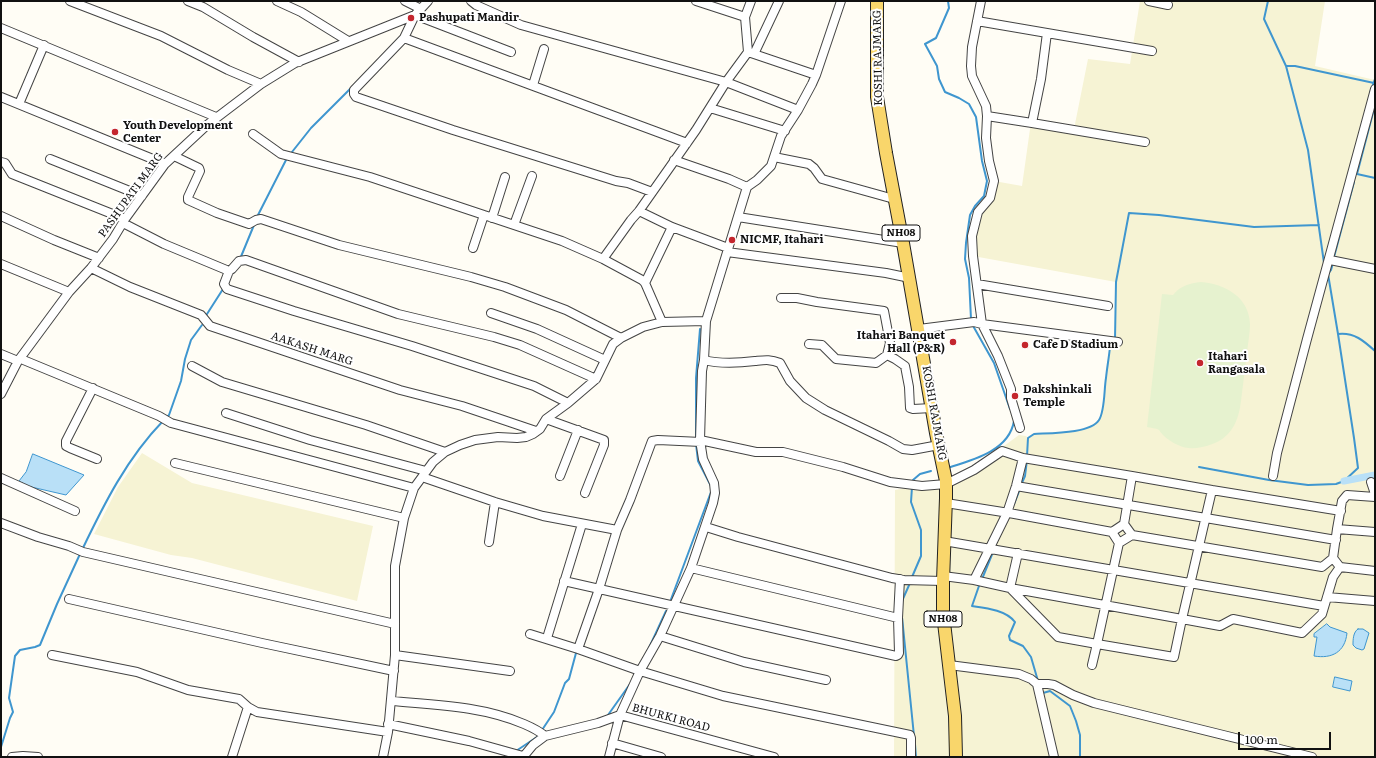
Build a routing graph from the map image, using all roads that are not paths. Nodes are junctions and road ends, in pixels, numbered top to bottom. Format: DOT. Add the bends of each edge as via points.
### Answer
graph roads {
  1 [pos="70,1"];
  2 [pos="188,1"];
  3 [pos="277,1"];
  4 [pos="405,1"];
  5 [pos="428,1"];
  6 [pos="471,1"];
  7 [pos="696,1"];
  8 [pos="751,1"];
  9 [pos="779,1"];
  10 [pos="841,1"];
  11 [pos="877,1"];
  12 [pos="981,1"];
  13 [pos="1149,1"];
  14 [pos="1168,5"];
  15 [pos="421,9"];
  16 [pos="415,15"];
  17 [pos="745,17"];
  18 [pos="977,21"];
  19 [pos="1,28"];
  20 [pos="1047,33"];
  21 [pos="404,38"];
  22 [pos="348,41"];
  23 [pos="44,45"];
  24 [pos="544,49"];
  25 [pos="1152,51"];
  26 [pos="511,52"];
  27 [pos="751,53"];
  28 [pos="299,62"];
  29 [pos="816,75"];
  30 [pos="726,82"];
  31 [pos="261,84"];
  32 [pos="533,85"];
  33 [pos="1375,89"];
  34 [pos="1,97"];
  35 [pos="19,104"];
  36 [pos="710,108"];
  37 [pos="798,110"];
  38 [pos="987,116"];
  39 [pos="216,117"];
  40 [pos="1032,123"];
  41 [pos="785,131"];
  42 [pos="253,134"];
  43 [pos="1145,142"];
  44 [pos="687,143"];
  45 [pos="174,156"];
  46 [pos="774,157"];
  47 [pos="50,158"];
  48 [pos="674,160"];
  49 [pos="1,162"];
  50 [pos="165,164"];
  51 [pos="532,176"];
  52 [pos="505,177"];
  53 [pos="747,187"];
  54 [pos="652,192"];
  55 [pos="142,196"];
  56 [pos="894,199"];
  57 [pos="639,211"];
  58 [pos="484,215"];
  59 [pos="1,216"];
  60 [pos="738,217"];
  61 [pos="492,218"];
  62 [pos="124,221"];
  63 [pos="514,225"];
  64 [pos="672,227"];
  65 [pos="904,243"];
  66 [pos="474,248"];
  67 [pos="727,250"];
  68 [pos="99,258"];
  69 [pos="603,259"];
  70 [pos="1330,260"];
  71 [pos="1,264"];
  72 [pos="91,268"];
  73 [pos="1375,269"];
  74 [pos="229,271"];
  75 [pos="910,278"];
  76 [pos="646,283"];
  77 [pos="977,284"];
  78 [pos="69,292"];
  79 [pos="781,298"];
  80 [pos="1108,306"];
  81 [pos="491,313"];
  82 [pos="706,321"];
  83 [pos="662,322"];
  84 [pos="982,324"];
  85 [pos="919,329"];
  86 [pos="621,338"];
  87 [pos="1118,342"];
  88 [pos="809,344"];
  89 [pos="1,354"];
  90 [pos="887,356"];
  91 [pos="19,360"];
  92 [pos="605,360"];
  93 [pos="704,360"];
  94 [pos="192,366"];
  95 [pos="596,379"];
  96 [pos="93,388"];
  97 [pos="2,391"];
  98 [pos="568,403"];
  99 [pos="932,408"];
  100 [pos="226,413"];
  101 [pos="546,419"];
  102 [pos="1020,428"];
  103 [pos="578,430"];
  104 [pos="536,432"];
  105 [pos="701,441"];
  106 [pos="938,445"];
  107 [pos="444,452"];
  108 [pos="1025,458"];
  109 [pos="97,459"];
  110 [pos="175,463"];
  111 [pos="424,474"];
  112 [pos="560,476"];
  113 [pos="1132,476"];
  114 [pos="1273,476"];
  115 [pos="1,478"];
  116 [pos="946,482"];
  117 [pos="1371,482"];
  118 [pos="1021,487"];
  119 [pos="414,488"];
  120 [pos="1212,490"];
  121 [pos="585,494"];
  122 [pos="1375,494"];
  123 [pos="1375,497"];
  124 [pos="495,502"];
  125 [pos="946,503"];
  126 [pos="1128,504"];
  127 [pos="75,511"];
  128 [pos="1341,511"];
  129 [pos="1009,513"];
  130 [pos="404,518"];
  131 [pos="1206,518"];
  132 [pos="1,523"];
  133 [pos="582,524"];
  134 [pos="1124,524"];
  135 [pos="706,527"];
  136 [pos="1337,529"];
  137 [pos="617,530"];
  138 [pos="1112,532"];
  139 [pos="1375,532"];
  140 [pos="1132,535"];
  141 [pos="1336,540"];
  142 [pos="944,541"];
  143 [pos="489,542"];
  144 [pos="1119,543"];
  145 [pos="1199,547"];
  146 [pos="993,549"];
  147 [pos="1018,553"];
  148 [pos="1333,558"];
  149 [pos="1322,567"];
  150 [pos="1340,567"];
  151 [pos="691,568"];
  152 [pos="1113,570"];
  153 [pos="1375,571"];
  154 [pos="1333,578"];
  155 [pos="943,579"];
  156 [pos="902,580"];
  157 [pos="564,581"];
  158 [pos="979,581"];
  159 [pos="1190,583"];
  160 [pos="1010,588"];
  161 [pos="599,589"];
  162 [pos="1327,597"];
  163 [pos="69,599"];
  164 [pos="1375,601"];
  165 [pos="1105,605"];
  166 [pos="673,606"];
  167 [pos="1324,606"];
  168 [pos="898,618"];
  169 [pos="1182,619"];
  170 [pos="395,624"];
  171 [pos="530,634"];
  172 [pos="660,636"];
  173 [pos="547,638"];
  174 [pos="1096,644"];
  175 [pos="578,648"];
  176 [pos="52,655"];
  177 [pos="395,655"];
  178 [pos="949,665"];
  179 [pos="1092,665"];
  180 [pos="394,671"];
  181 [pos="510,671"];
  182 [pos="640,671"];
  183 [pos="826,680"];
  184 [pos="1040,684"];
  185 [pos="392,701"];
  186 [pos="248,707"];
  187 [pos="620,715"];
  188 [pos="388,728"];
  189 [pos="545,736"];
  190 [pos="612,743"];
  191 [pos="12,757"];
  192 [pos="38,757"];
  193 [pos="232,757"];
  194 [pos="382,757"];
  195 [pos="523,757"];
  196 [pos="609,757"];
  197 [pos="661,757"];
  198 [pos="774,757"];
  199 [pos="911,757"];
  200 [pos="956,757"];
  201 [pos="1054,757"];
  202 [pos="1312,757"];
  1 -- 31 [label="street" via="161,36"];
  2 -- 28 [label="street"];
  3 -- 22 [label="street" via="301,12"];
  4 -- 15 [label="street"];
  5 -- 15 [label="street, PASHUPATI MARG"];
  6 -- 30 [label="street" via="521,25"];
  7 -- 17 [label="street"];
  8 -- 17 [label="street"];
  9 -- 27 [label="street"];
  10 -- 29 [label="street"];
  11 -- 56 [label="main road, KOSHI RAJMARG / NH08" via="877,98"];
  12 -- 18 [label="street"];
  13 -- 14 [label="street"];
  15 -- 16 [label="street, PASHUPATI MARG"];
  16 -- 21 [label="street"];
  16 -- 22 [label="street, PASHUPATI MARG"];
  16 -- 26 [label="street"];
  17 -- 27 [label="street"];
  18 -- 20 [label="street"];
  18 -- 38 [label="street" via="972,47 972,76 986,106"];
  19 -- 23 [label="street"];
  20 -- 25 [label="street"];
  20 -- 40 [label="street"];
  21 -- 32 [label="street"];
  21 -- 54 [label="street" via="354,90 354,95 453,130"];
  22 -- 28 [label="street, PASHUPATI MARG"];
  23 -- 35 [label="street"];
  23 -- 39 [label="street"];
  24 -- 32 [label="street"];
  27 -- 29 [label="street"];
  27 -- 30 [label="street"];
  28 -- 31 [label="street, PASHUPATI MARG"];
  29 -- 37 [label="street"];
  30 -- 36 [label="street"];
  30 -- 37 [label="street"];
  31 -- 39 [label="street, PASHUPATI MARG"];
  32 -- 44 [label="street"];
  33 -- 70 [label="street"];
  34 -- 35 [label="street"];
  35 -- 50 [label="street"];
  36 -- 41 [label="street"];
  36 -- 44 [label="street"];
  37 -- 41 [label="street"];
  38 -- 40 [label="street"];
  38 -- 77 [label="street" via="986,138 994,181 990,198 978,212 972,236"];
  39 -- 45 [label="street, PASHUPATI MARG"];
  40 -- 43 [label="street"];
  41 -- 46 [label="street"];
  42 -- 58 [label="street" via="281,154 370,177"];
  44 -- 48 [label="street"];
  45 -- 50 [label="street, PASHUPATI MARG"];
  45 -- 86 [label="street" via="199,168 200,171 188,200 217,213 249,224 261,219 339,245 505,287 566,310"];
  46 -- 53 [label="street" via="770,166"];
  46 -- 56 [label="street" via="809,164 822,179"];
  47 -- 55 [label="street"];
  48 -- 53 [label="street"];
  48 -- 54 [label="street"];
  49 -- 62 [label="street" via="5,163 12,174"];
  50 -- 55 [label="street, PASHUPATI MARG"];
  51 -- 63 [label="street"];
  52 -- 61 [label="street"];
  53 -- 60 [label="street"];
  54 -- 57 [label="street"];
  55 -- 62 [label="street, PASHUPATI MARG"];
  56 -- 65 [label="main road, KOSHI RAJMARG / NH08"];
  57 -- 64 [label="street"];
  57 -- 69 [label="street"];
  58 -- 61 [label="street"];
  58 -- 66 [label="street"];
  59 -- 68 [label="street"];
  60 -- 65 [label="street"];
  60 -- 67 [label="street"];
  61 -- 63 [label="street"];
  62 -- 68 [label="street, PASHUPATI MARG"];
  62 -- 74 [label="street" via="164,244"];
  63 -- 69 [label="street" via="562,240"];
  64 -- 67 [label="street"];
  64 -- 76 [label="street"];
  65 -- 75 [label="main road, KOSHI RAJMARG / NH08"];
  67 -- 75 [label="street"];
  67 -- 82 [label="street"];
  68 -- 72 [label="street, PASHUPATI MARG"];
  69 -- 76 [label="street"];
  70 -- 73 [label="street"];
  70 -- 114 [label="street" via="1307,339"];
  71 -- 78 [label="street"];
  72 -- 78 [label="street, PASHUPATI MARG"];
  72 -- 104 [label="street, AAKASH MARG" via="130,287 201,315 210,326 400,390 462,406"];
  74 -- 95 [label="street" via="238,262 246,260 398,314 520,345"];
  74 -- 98 [label="street" via="225,286 294,311 534,386"];
  75 -- 85 [label="main road, KOSHI RAJMARG / NH08"];
  76 -- 83 [label="street"];
  77 -- 80 [label="street"];
  77 -- 84 [label="street"];
  78 -- 91 [label="street, PASHUPATI MARG"];
  79 -- 90 [label="street" via="797,298 884,311 890,344"];
  81 -- 92 [label="street" via="537,329"];
  82 -- 83 [label="street"];
  82 -- 93 [label="street"];
  83 -- 86 [label="street" via="643,327"];
  84 -- 85 [label="street" via="970,322"];
  84 -- 87 [label="street"];
  84 -- 102 [label="street" via="1011,389 1011,398"];
  85 -- 99 [label="main road, KOSHI RAJMARG / NH08"];
  86 -- 92 [label="street" via="613,344"];
  88 -- 90 [label="street" via="822,346 836,359 876,363"];
  89 -- 91 [label="street"];
  90 -- 99 [label="street" via="905,366 911,409"];
  91 -- 96 [label="street"];
  91 -- 97 [label="street, PASHUPATI MARG"];
  92 -- 95 [label="street"];
  93 -- 105 [label="street"];
  93 -- 106 [label="street" via="713,362 772,359 780,363 790,381 806,398 825,410 903,449 912,450"];
  94 -- 107 [label="street" via="222,382 366,425"];
  95 -- 98 [label="street"];
  96 -- 109 [label="street" via="66,446"];
  96 -- 119 [label="street" via="171,423"];
  98 -- 101 [label="street"];
  99 -- 106 [label="main road, KOSHI RAJMARG / NH08"];
  100 -- 111 [label="street"];
  101 -- 103 [label="street"];
  101 -- 104 [label="street"];
  103 -- 112 [label="street"];
  103 -- 121 [label="street" via="604,441"];
  104 -- 107 [label="street" via="526,437 476,440"];
  105 -- 116 [label="street" via="756,452 783,452 904,485 922,486"];
  105 -- 135 [label="street" via="703,458 714,483 715,493"];
  105 -- 137 [label="street" via="652,442"];
  106 -- 116 [label="main road, KOSHI RAJMARG / NH08"];
  107 -- 111 [label="street"];
  108 -- 113 [label="street"];
  108 -- 116 [label="street" via="1002,451 974,470"];
  108 -- 118 [label="street"];
  110 -- 130 [label="street"];
  111 -- 119 [label="street"];
  111 -- 124 [label="street"];
  113 -- 120 [label="street"];
  113 -- 126 [label="street"];
  115 -- 127 [label="street"];
  116 -- 125 [label="main road, KOSHI RAJMARG / NH08"];
  117 -- 122 [label="street"];
  118 -- 126 [label="street"];
  118 -- 129 [label="street"];
  119 -- 130 [label="street"];
  120 -- 128 [label="street"];
  120 -- 131 [label="street"];
  123 -- 128 [label="street" via="1346,495 1342,501"];
  124 -- 133 [label="street"];
  124 -- 143 [label="street"];
  125 -- 129 [label="street"];
  125 -- 142 [label="main road, KOSHI RAJMARG / NH08"];
  126 -- 131 [label="street"];
  126 -- 134 [label="street"];
  128 -- 136 [label="street"];
  129 -- 138 [label="street"];
  129 -- 146 [label="street"];
  130 -- 170 [label="street" via="395,566"];
  131 -- 141 [label="street"];
  131 -- 145 [label="street"];
  132 -- 170 [label="street" via="81,551"];
  133 -- 137 [label="street"];
  133 -- 157 [label="street"];
  134 -- 138 [label="street"];
  134 -- 140 [label="street"];
  135 -- 151 [label="street"];
  135 -- 156 [label="street"];
  136 -- 139 [label="street"];
  136 -- 141 [label="street"];
  137 -- 161 [label="street"];
  138 -- 144 [label="street"];
  140 -- 144 [label="street"];
  140 -- 145 [label="street"];
  141 -- 148 [label="street"];
  142 -- 146 [label="street"];
  142 -- 155 [label="main road, KOSHI RAJMARG / NH08"];
  144 -- 152 [label="street"];
  145 -- 149 [label="street"];
  145 -- 159 [label="street"];
  146 -- 147 [label="street"];
  146 -- 158 [label="street"];
  147 -- 152 [label="street"];
  147 -- 160 [label="street"];
  148 -- 149 [label="street"];
  148 -- 150 [label="street"];
  149 -- 154 [label="street"];
  150 -- 153 [label="street"];
  150 -- 154 [label="street"];
  151 -- 166 [label="street"];
  151 -- 168 [label="street"];
  152 -- 159 [label="street"];
  152 -- 165 [label="street"];
  154 -- 162 [label="street"];
  155 -- 156 [label="street"];
  155 -- 158 [label="street"];
  155 -- 178 [label="main road, KOSHI RAJMARG / NH08" via="943,614"];
  156 -- 168 [label="street"];
  157 -- 161 [label="street"];
  157 -- 173 [label="street"];
  158 -- 160 [label="street"];
  159 -- 167 [label="street"];
  159 -- 169 [label="street"];
  160 -- 165 [label="street"];
  160 -- 174 [label="street" via="1058,637"];
  161 -- 166 [label="street"];
  161 -- 175 [label="street"];
  162 -- 164 [label="street"];
  162 -- 167 [label="street"];
  163 -- 180 [label="street"];
  165 -- 169 [label="street"];
  165 -- 174 [label="street"];
  166 -- 168 [label="street" via="896,656 899,653"];
  166 -- 172 [label="street"];
  167 -- 169 [label="street" via="1322,614 1302,633 1232,619 1220,626"];
  169 -- 174 [label="street" via="1174,657"];
  170 -- 177 [label="street"];
  171 -- 173 [label="street"];
  172 -- 182 [label="street"];
  172 -- 183 [label="street" via="744,662"];
  173 -- 175 [label="street"];
  174 -- 179 [label="street"];
  175 -- 182 [label="street"];
  176 -- 186 [label="street" via="137,672 188,690 239,699"];
  177 -- 180 [label="street"];
  177 -- 181 [label="street"];
  178 -- 184 [label="street" via="1019,674"];
  178 -- 200 [label="main road, KOSHI RAJMARG / NH08" via="955,716"];
  180 -- 185 [label="street"];
  182 -- 187 [label="street"];
  182 -- 199 [label="street" via="723,696 910,735"];
  184 -- 201 [label="street"];
  184 -- 202 [label="street" via="1054,685 1094,703"];
  185 -- 188 [label="street"];
  185 -- 189 [label="street" via="452,706 493,713 509,717"];
  186 -- 188 [label="street" via="257,712"];
  186 -- 193 [label="street"];
  187 -- 189 [label="street, BHURKI ROAD"];
  187 -- 190 [label="street"];
  187 -- 198 [label="street, BHURKI ROAD"];
  188 -- 194 [label="street"];
  188 -- 195 [label="street" via="470,741"];
  189 -- 195 [label="street, BHURKI ROAD"];
  190 -- 196 [label="street"];
  190 -- 197 [label="street"];
  191 -- 192 [label="street"];
}
